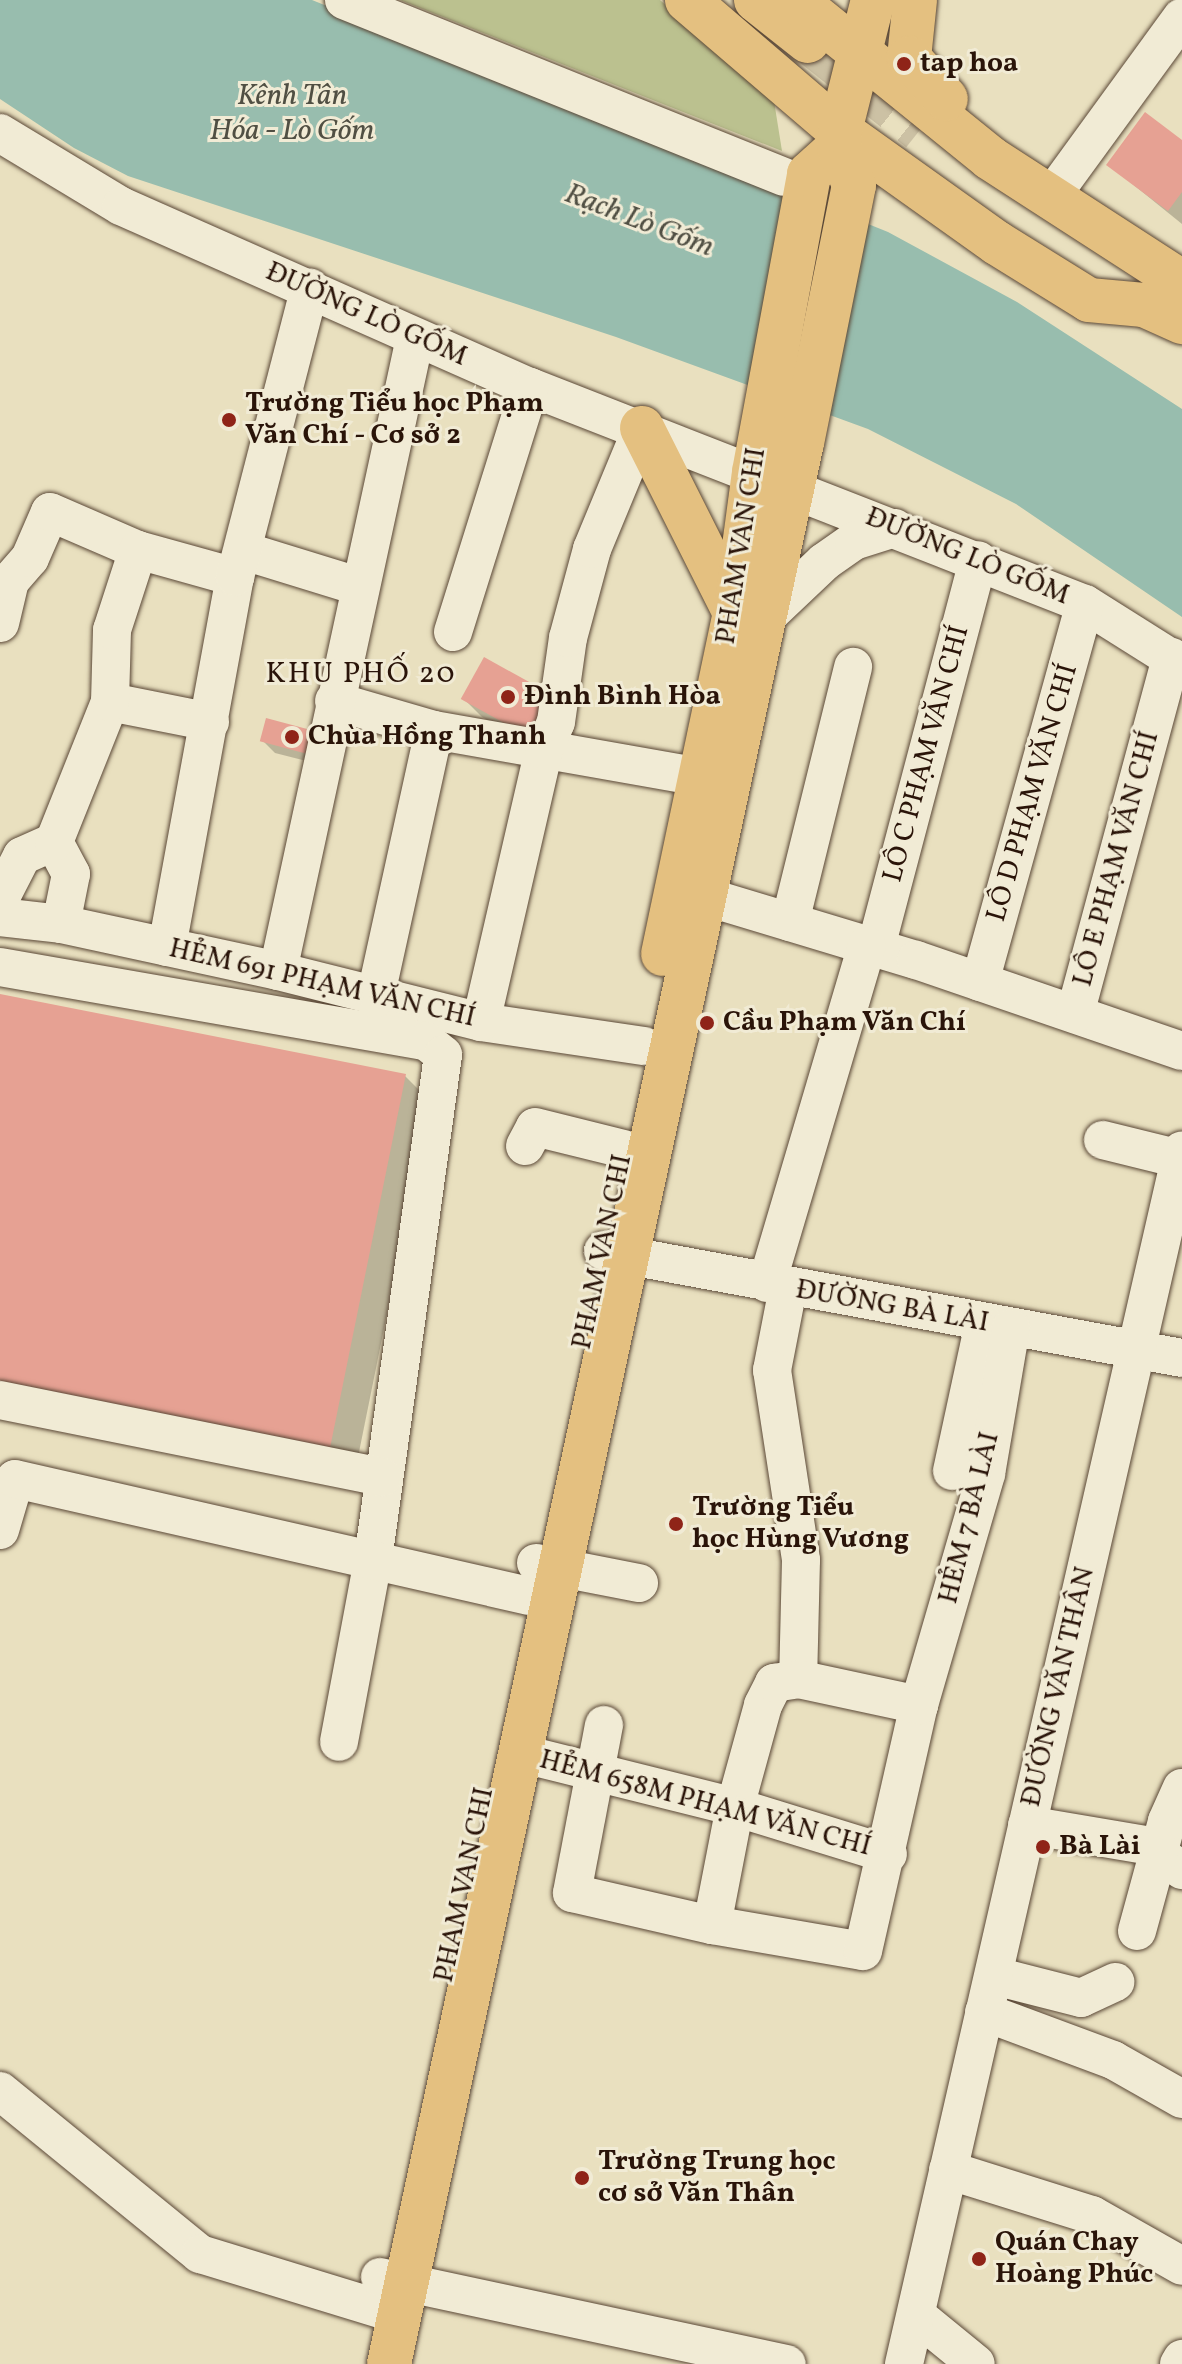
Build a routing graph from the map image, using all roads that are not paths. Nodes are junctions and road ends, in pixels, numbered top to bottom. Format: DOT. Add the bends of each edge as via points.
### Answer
graph roads {
  1 [pos="344,0"];
  2 [pos="687,0"];
  3 [pos="723,0"];
  4 [pos="756,0"];
  5 [pos="795,0"];
  6 [pos="873,0"];
  7 [pos="915,0"];
  8 [pos="1156,0"];
  9 [pos="1182,18"];
  10 [pos="859,54"];
  11 [pos="0,133"];
  12 [pos="912,138"];
  13 [pos="825,163"];
  14 [pos="1061,183"];
  15 [pos="310,288"];
  16 [pos="1168,296"];
  17 [pos="415,338"];
  18 [pos="530,387"];
  19 [pos="642,428"];
  20 [pos="769,464"];
  21 [pos="895,528"];
  22 [pos="138,550"];
  23 [pos="978,560"];
  24 [pos="239,564"];
  25 [pos="358,586"];
  26 [pos="1085,604"];
  27 [pos="749,616"];
  28 [pos="0,623"];
  29 [pos="453,632"];
  30 [pos="1177,661"];
  31 [pos="853,667"];
  32 [pos="334,701"];
  33 [pos="110,702"];
  34 [pos="210,722"];
  35 [pos="434,730"];
  36 [pos="544,750"];
  37 [pos="700,777"];
  38 [pos="54,842"];
  39 [pos="707,897"];
  40 [pos="0,899"];
  41 [pos="0,917"];
  42 [pos="790,922"];
  43 [pos="61,924"];
  44 [pos="871,946"];
  45 [pos="167,947"];
  46 [pos="0,967"];
  47 [pos="278,971"];
  48 [pos="980,982"];
  49 [pos="375,999"];
  50 [pos="1075,1014"];
  51 [pos="481,1022"];
  52 [pos="644,1046"];
  53 [pos="1182,1051"];
  54 [pos="1103,1140"];
  55 [pos="525,1146"];
  56 [pos="624,1149"];
  57 [pos="1181,1155"];
  58 [pos="616,1254"];
  59 [pos="778,1286"];
  60 [pos="998,1325"];
  61 [pos="1134,1349"];
  62 [pos="1182,1358"];
  63 [pos="0,1400"];
  64 [pos="952,1471"];
  65 [pos="382,1477"];
  66 [pos="0,1530"];
  67 [pos="373,1560"];
  68 [pos="542,1576"];
  69 [pos="639,1583"];
  70 [pos="798,1679"];
  71 [pos="919,1705"];
  72 [pos="604,1725"];
  73 [pos="339,1742"];
  74 [pos="523,1754"];
  75 [pos="594,1769"];
  76 [pos="1182,1788"];
  77 [pos="735,1807"];
  78 [pos="1027,1825"];
  79 [pos="888,1854"];
  80 [pos="1172,1862"];
  81 [pos="712,1925"];
  82 [pos="1137,1931"];
  83 [pos="1116,1982"];
  84 [pos="990,1994"];
  85 [pos="0,2091"];
  86 [pos="1182,2099"];
  87 [pos="948,2170"];
  88 [pos="1182,2266"];
  89 [pos="390,2296"];
  90 [pos="916,2315"];
  91 [pos="360,2364"];
  92 [pos="389,2364"];
  93 [pos="787,2364"];
  94 [pos="904,2364"];
  95 [pos="976,2364"];
  1 -- 13 [label="street"];
  2 -- 13 [label="main road"];
  3 -- 4 [label="main road" via="801,51"];
  5 -- 10 [label="main road"];
  6 -- 10 [label="main road, PHAM VAN CHI"];
  7 -- 14 [label="main road" via="909,58 925,81 990,136"];
  8 -- 9 [label="street"];
  9 -- 14 [label="street"];
  10 -- 13 [label="main road, PHAM VAN CHI"];
  10 -- 16 [label="main road"];
  11 -- 15 [label="street, ĐƯỜNG LÒ GỐM" via="121,206"];
  12 -- 16 [label="main road" via="1127,261"];
  13 -- 16 [label="main road" via="997,243 1089,300"];
  13 -- 20 [label="main road, PHAM VAN CHI"];
  13 -- 20 [label="main road, PHAM VAN CHI" via="802,443"];
  14 -- 16 [label="main road" via="1145,245"];
  15 -- 17 [label="street, ĐƯỜNG LÒ GỐM"];
  15 -- 24 [label="street"];
  17 -- 18 [label="street, ĐƯỜNG LÒ GỐM"];
  17 -- 25 [label="street"];
  18 -- 19 [label="street, ĐƯỜNG LÒ GỐM"];
  18 -- 29 [label="street"];
  19 -- 20 [label="street, ĐƯỜNG LÒ GỐM"];
  19 -- 27 [label="main road"];
  19 -- 36 [label="street" via="592,549 568,638 556,722"];
  20 -- 21 [label="street, ĐƯỜNG LÒ GỐM"];
  20 -- 27 [label="main road, PHAM VAN CHI"];
  21 -- 23 [label="street, ĐƯỜNG LÒ GỐM"];
  21 -- 27 [label="street" via="854,541"];
  22 -- 24 [label="street"];
  22 -- 28 [label="street" via="50,512 30,558 10,581"];
  22 -- 33 [label="street" via="112,630"];
  23 -- 26 [label="street, ĐƯỜNG LÒ GỐM"];
  23 -- 44 [label="street, LÔ C PHẠM VĂN CHÍ"];
  24 -- 25 [label="street"];
  24 -- 34 [label="street"];
  25 -- 32 [label="street"];
  26 -- 30 [label="street, ĐƯỜNG LÒ GỐM"];
  26 -- 48 [label="street, LÔ D PHẠM VĂN CHÍ"];
  27 -- 37 [label="main road, PHAM VAN CHI"];
  27 -- 39 [label="main road, PHAM VAN CHI"];
  30 -- 50 [label="street, LÔ E PHẠM VĂN CHÍ"];
  31 -- 42 [label="street"];
  32 -- 35 [label="street"];
  32 -- 47 [label="street"];
  33 -- 34 [label="street"];
  33 -- 38 [label="street"];
  34 -- 45 [label="street"];
  35 -- 36 [label="street"];
  35 -- 49 [label="street"];
  36 -- 37 [label="street"];
  36 -- 51 [label="street"];
  37 -- 52 [label="main road, PHAM VAN CHI"];
  38 -- 40 [label="street" via="22,856"];
  38 -- 43 [label="street" via="71,874"];
  39 -- 42 [label="street"];
  39 -- 58 [label="main road, PHAM VAN CHI"];
  41 -- 43 [label="street, HẺM 691 PHẠM VĂN CHÍ"];
  42 -- 44 [label="street"];
  43 -- 45 [label="street, HẺM 691 PHẠM VĂN CHÍ"];
  44 -- 48 [label="street"];
  44 -- 59 [label="street, LÔ C PHẠM VĂN CHÍ"];
  45 -- 47 [label="street, HẺM 691 PHẠM VĂN CHÍ"];
  46 -- 65 [label="street" via="426,1041 443,1055"];
  47 -- 49 [label="street, HẺM 691 PHẠM VĂN CHÍ"];
  48 -- 50 [label="street"];
  49 -- 51 [label="street, HẺM 691 PHẠM VĂN CHÍ"];
  50 -- 53 [label="street"];
  51 -- 52 [label="street, HẺM 691 PHẠM VĂN CHÍ"];
  52 -- 56 [label="main road, PHAM VAN CHI"];
  54 -- 57 [label="street"];
  55 -- 56 [label="street" via="535,1127"];
  56 -- 58 [label="main road, PHAM VAN CHI"];
  57 -- 61 [label="street, ĐƯỜNG VĂN THÂN"];
  58 -- 59 [label="street, ĐƯỜNG BÀ LÀI"];
  58 -- 68 [label="main road, PHAM VAN CHI"];
  59 -- 60 [label="street, ĐƯỜNG BÀ LÀI"];
  59 -- 70 [label="street, LÔ C PHẠM VĂN CHÍ" via="772,1370 801,1560"];
  60 -- 61 [label="street, ĐƯỜNG BÀ LÀI"];
  60 -- 64 [label="street"];
  60 -- 71 [label="street, HẺM 7 BÀ LÀI" via="986,1474"];
  61 -- 62 [label="street, ĐƯỜNG BÀ LÀI"];
  61 -- 78 [label="street, ĐƯỜNG VĂN THÂN"];
  63 -- 65 [label="street"];
  65 -- 67 [label="street"];
  66 -- 67 [label="street" via="15,1479"];
  67 -- 68 [label="street"];
  67 -- 73 [label="street"];
  68 -- 69 [label="street"];
  68 -- 74 [label="main road, PHAM VAN CHI"];
  68 -- 89 [label="main road, PHAM VAN CHI"];
  70 -- 71 [label="street"];
  70 -- 77 [label="street" via="774,1683 763,1705"];
  71 -- 79 [label="street, HẺM 7 BÀ LÀI"];
  72 -- 75 [label="street"];
  74 -- 75 [label="street, HẺM 658M PHẠM VĂN CHÍ"];
  74 -- 89 [label="main road, PHAM VAN CHI"];
  75 -- 77 [label="street, HẺM 658M PHẠM VĂN CHÍ"];
  75 -- 81 [label="street" via="572,1893"];
  76 -- 80 [label="street" via="1167,1821"];
  77 -- 79 [label="street, HẺM 658M PHẠM VĂN CHÍ"];
  77 -- 81 [label="street"];
  78 -- 80 [label="street" via="1145,1845"];
  78 -- 84 [label="street, ĐƯỜNG VĂN THÂN"];
  79 -- 81 [label="street, HẺM 7 BÀ LÀI" via="863,1951"];
  80 -- 82 [label="street"];
  83 -- 84 [label="street" via="1081,1998"];
  84 -- 86 [label="street"];
  84 -- 87 [label="street, ĐƯỜNG VĂN THÂN"];
  85 -- 89 [label="street" via="200,2254"];
  87 -- 88 [label="street" via="1092,2215"];
  87 -- 90 [label="street, ĐƯỜNG VĂN THÂN"];
  89 -- 91 [label="main road, PHAM VAN CHI"];
  89 -- 92 [label="main road, PHAM VAN CHI"];
  89 -- 93 [label="street"];
  90 -- 94 [label="street, ĐƯỜNG VĂN THÂN"];
  90 -- 95 [label="street"];
}
